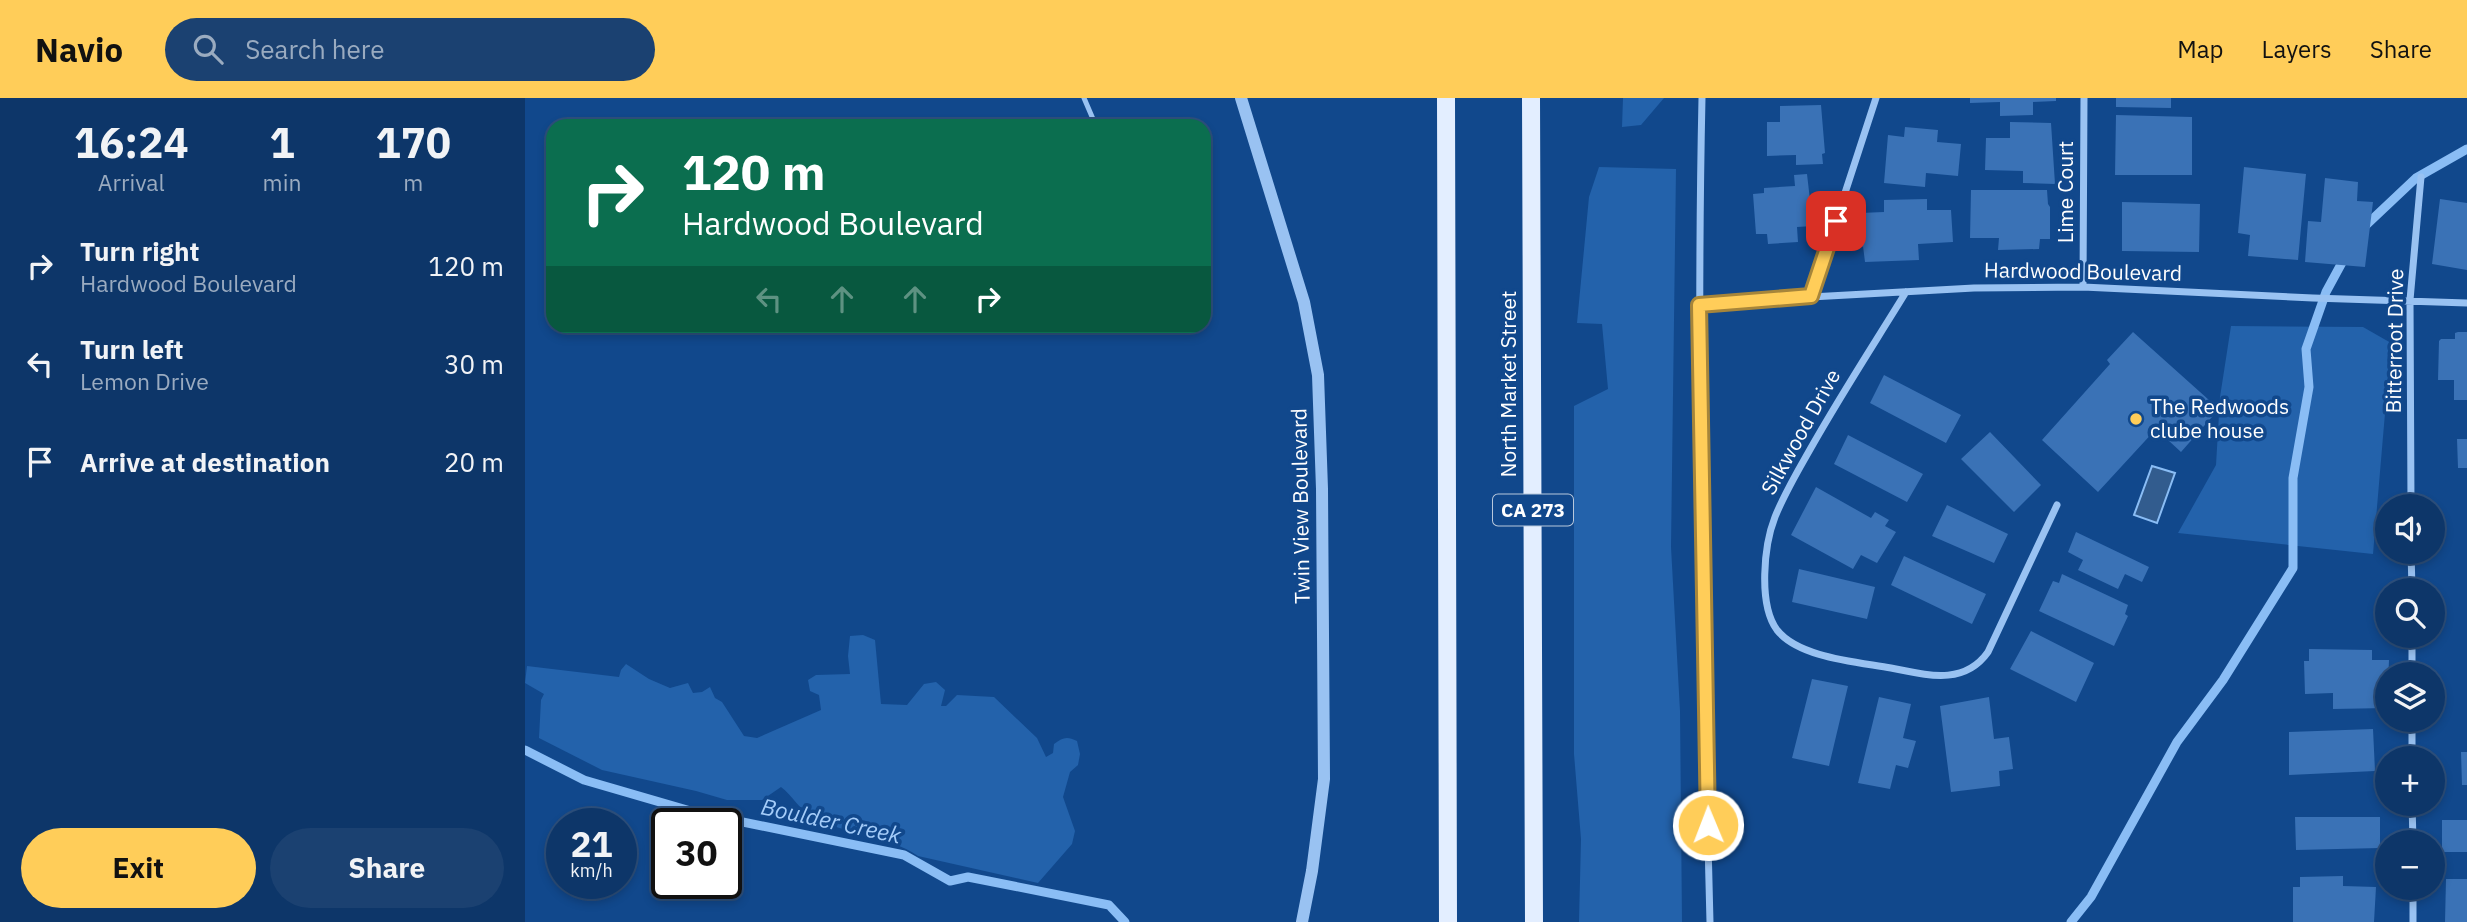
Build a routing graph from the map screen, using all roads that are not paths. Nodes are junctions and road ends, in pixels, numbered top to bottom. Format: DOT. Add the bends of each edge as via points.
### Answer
graph roads {
  1 [pos="1084,98"];
  2 [pos="1241,98"];
  3 [pos="1446,98"];
  4 [pos="1531,98"];
  5 [pos="1702,98"];
  6 [pos="1876,98"];
  7 [pos="2084,98"];
  8 [pos="1093,119"];
  9 [pos="2421,177"];
  10 [pos="2083,286"];
  11 [pos="1906,292"];
  12 [pos="1811,296"];
  13 [pos="2410,300"];
  14 [pos="2467,303"];
  15 [pos="1699,305"];
  16 [pos="2411,494"];
  17 [pos="2057,505"];
  18 [pos="2413,900"];
  19 [pos="1303,922"];
  20 [pos="1448,922"];
  21 [pos="1534,922"];
  22 [pos="1710,922"];
  23 [pos="2413,922"];
  1 -- 8 [label="lane"];
  2 -- 19 [label="street, Twin View Boulevard" via="1304,303 1318,375 1324,779"];
  3 -- 20 [label="main road"];
  4 -- 21 [label="main road, North Market Street / CA 273"];
  5 -- 15 [label="street"];
  6 -- 12 [label="street"];
  7 -- 10 [label="street, Lime Court"];
  9 -- 13 [label="street, Bitterroot Drive"];
  10 -- 11 [label="street, Hardwood Boulevard"];
  10 -- 13 [label="street, Hardwood Boulevard"];
  11 -- 12 [label="street, Hardwood Boulevard"];
  11 -- 17 [label="street, Silkwood Drive" via="1855,369 1774,519 1764,592 1778,631 1816,653 1844,660 1952,676 1972,670 1988,652"];
  12 -- 15 [label="street, Hardwood Boulevard"];
  13 -- 14 [label="street, Hardwood Boulevard"];
  13 -- 16 [label="street, Bitterroot Drive"];
  15 -- 22 [label="street"];
  18 -- 23 [label="street"];
}
